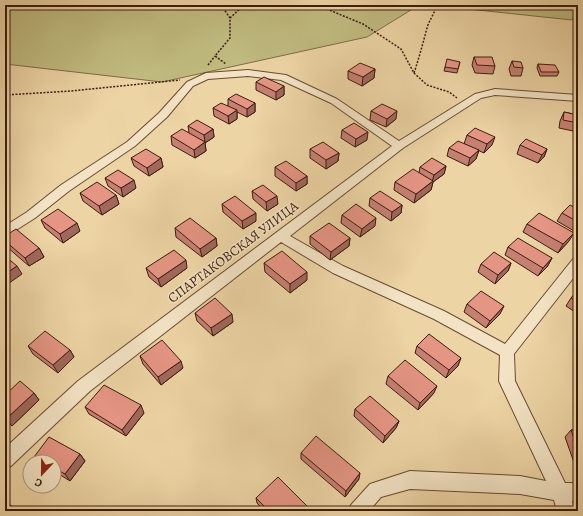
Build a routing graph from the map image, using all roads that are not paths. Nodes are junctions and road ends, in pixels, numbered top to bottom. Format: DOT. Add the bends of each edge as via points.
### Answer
graph roads {
  1 [pos="578,98"];
  2 [pos="399,146"];
  3 [pos="5,232"];
  4 [pos="281,236"];
  5 [pos="578,262"];
  6 [pos="507,352"];
  7 [pos="5,460"];
  8 [pos="560,492"];
  9 [pos="578,492"];
  10 [pos="357,511"];
  11 [pos="566,511"];
  1 -- 2 [label="street, СПАРТАКОВСКАЯ УЛИЦА" via="495,92 478,96"];
  2 -- 3 [label="street" via="334,101 283,77 241,74 206,76 190,84 163,115 131,144"];
  2 -- 4 [label="street, СПАРТАКОВСКАЯ УЛИЦА"];
  4 -- 6 [label="street" via="306,254 440,316"];
  4 -- 7 [label="street, СПАРТАКОВСКАЯ УЛИЦА" via="84,386"];
  5 -- 6 [label="street"];
  6 -- 8 [label="street" via="507,381"];
  8 -- 9 [label="street"];
  8 -- 10 [label="street" via="520,485 410,480 376,490"];
  8 -- 11 [label="street"];
}
